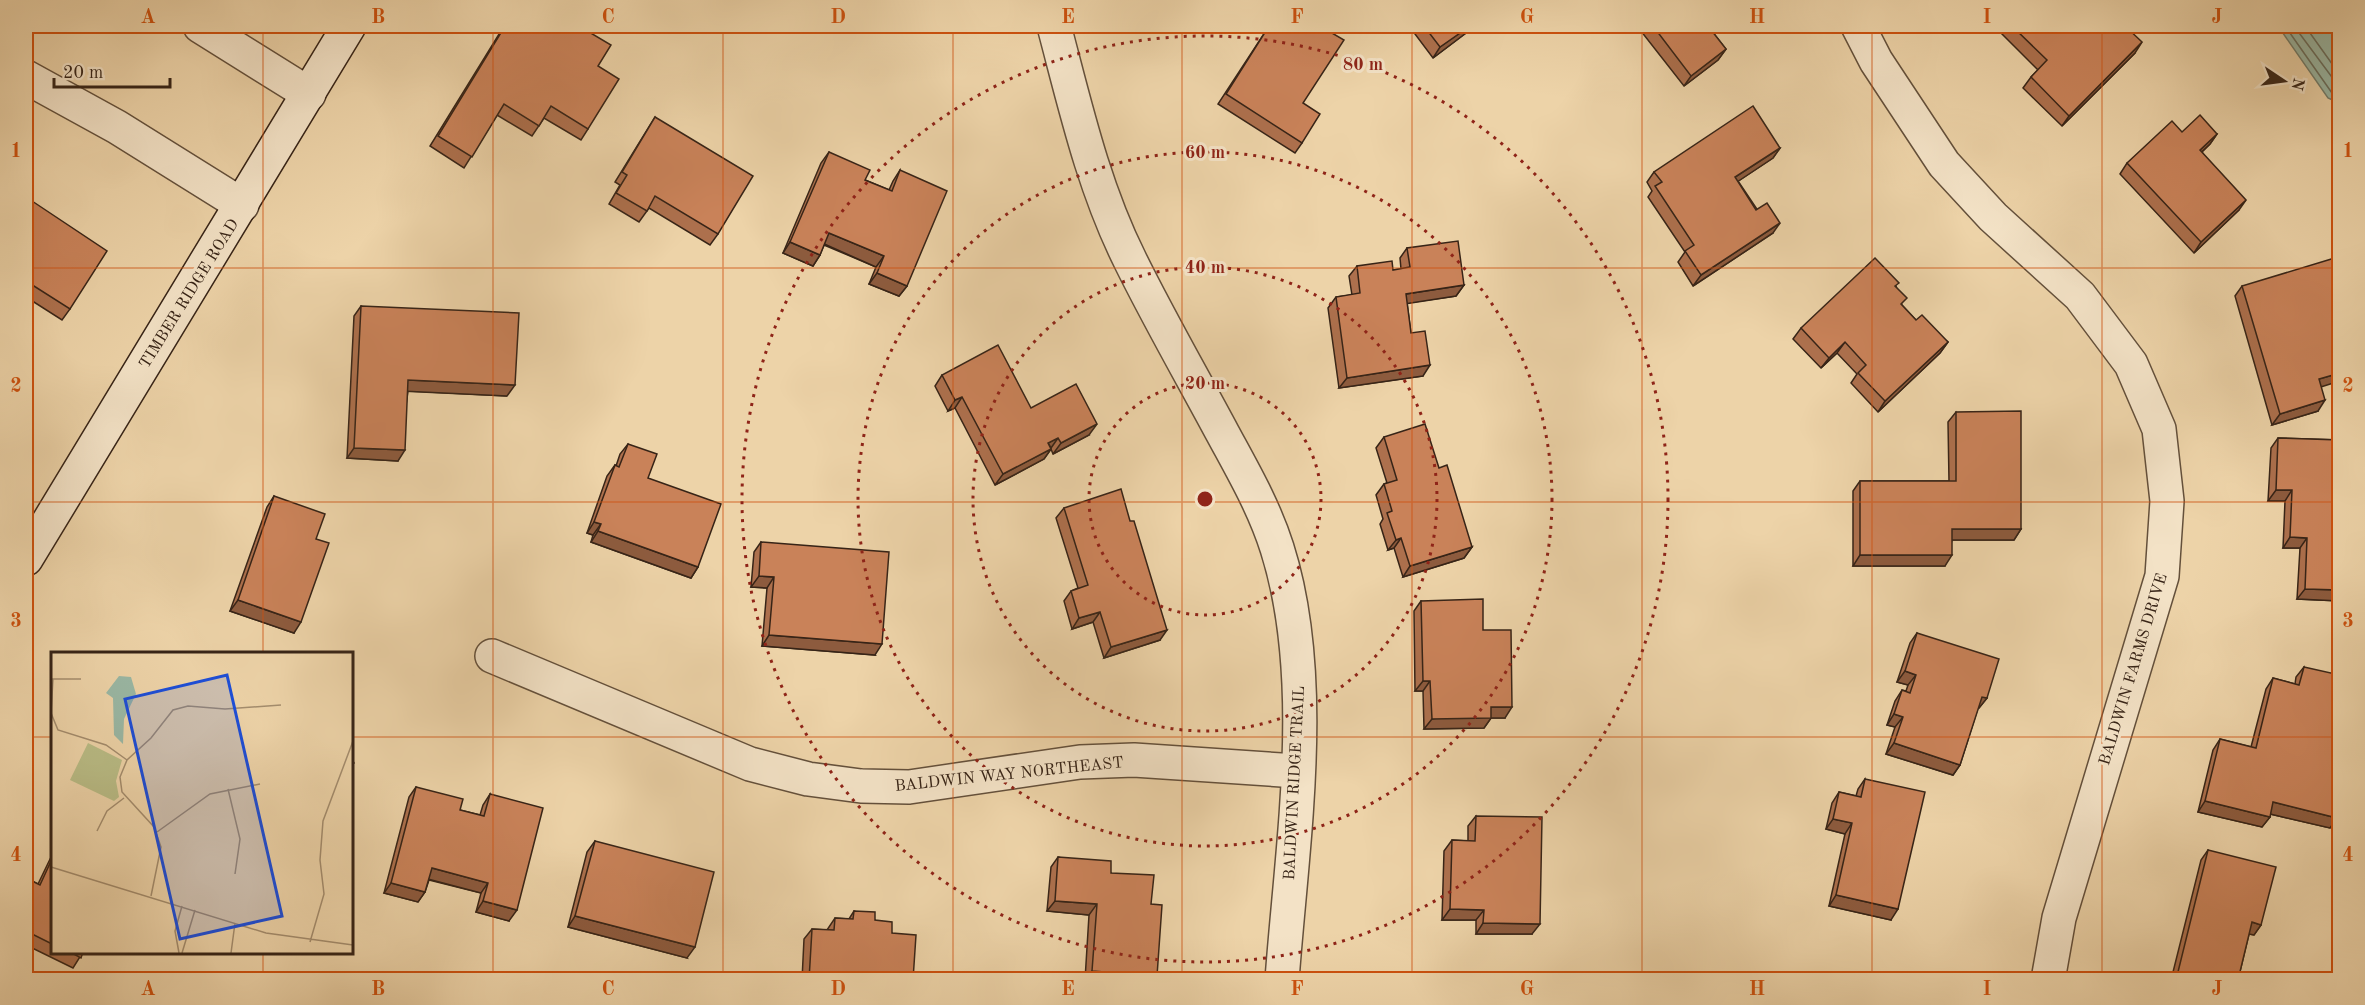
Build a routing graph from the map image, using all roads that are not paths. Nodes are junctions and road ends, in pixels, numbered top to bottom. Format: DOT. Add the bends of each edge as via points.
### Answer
graph roads {
  1 [pos="200,26"];
  2 [pos="349,26"];
  3 [pos="1054,26"];
  4 [pos="1858,26"];
  5 [pos="26,76"];
  6 [pos="309,94"];
  7 [pos="242,205"];
  8 [pos="28,550"];
  9 [pos="492,656"];
  10 [pos="1297,771"];
  11 [pos="1282,980"];
  12 [pos="2048,980"];
  1 -- 6 [label="street"];
  2 -- 6 [label="street, TIMBER RIDGE ROAD"];
  3 -- 10 [label="street, BALDWIN RIDGE TRAIL" via="1102,196 1129,260 1259,500 1277,549 1296,641 1300,695"];
  4 -- 12 [label="street, BALDWIN FARMS DRIVE" via="1876,61 1944,164 1993,217 2080,296 2099,321 2131,364 2159,429 2168,501 2162,576 2059,918"];
  5 -- 7 [label="street"];
  6 -- 7 [label="street, TIMBER RIDGE ROAD"];
  7 -- 8 [label="street, TIMBER RIDGE ROAD"];
  9 -- 10 [label="street, BALDWIN WAY NORTHEAST" via="750,764 808,779 909,787 1080,762 1134,760"];
  10 -- 11 [label="street, BALDWIN RIDGE TRAIL"];
}
